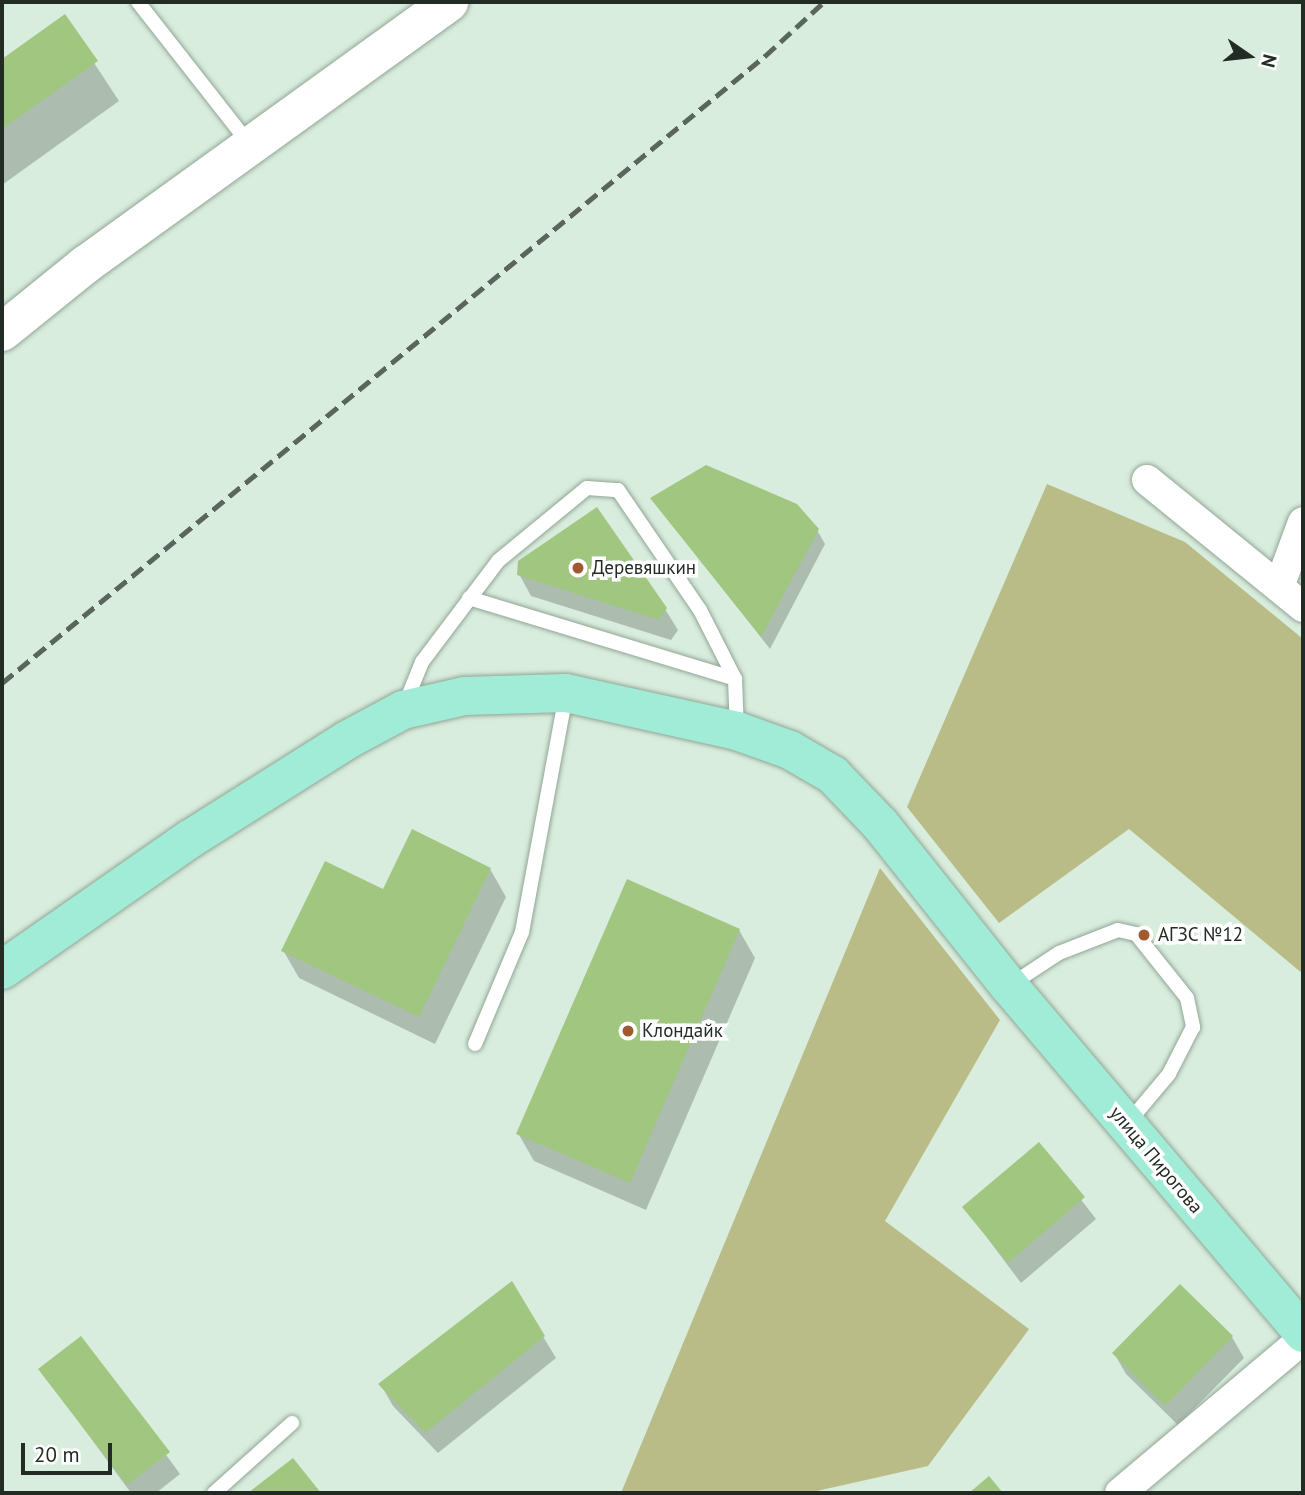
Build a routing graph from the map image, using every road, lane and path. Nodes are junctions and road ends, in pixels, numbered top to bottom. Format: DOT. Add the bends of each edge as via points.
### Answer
graph roads {
  1 [pos="138,2"];
  2 [pos="449,2"];
  3 [pos="251,146"];
  4 [pos="2,332"];
  5 [pos="1147,480"];
  6 [pos="1303,522"];
  7 [pos="1279,587"];
  8 [pos="469,598"];
  9 [pos="1303,607"];
  10 [pos="736,679"];
  11 [pos="566,693"];
  12 [pos="403,710"];
  13 [pos="737,731"];
  14 [pos="2,970"];
  15 [pos="1009,986"];
  16 [pos="475,1044"];
  17 [pos="1126,1125"];
  18 [pos="1303,1333"];
  19 [pos="1303,1339"];
  20 [pos="292,1423"];
  21 [pos="214,1493"];
  22 [pos="1120,1493"];
  1 -- 3 [label="lane"];
  2 -- 3 [label="street"];
  3 -- 4 [label="street" via="85,265"];
  5 -- 7 [label="street"];
  6 -- 7 [label="street"];
  7 -- 9 [label="street"];
  8 -- 10 [label="lane"];
  8 -- 10 [label="lane" via="498,561 587,488 618,490 699,610"];
  8 -- 12 [label="lane" via="422,662"];
  10 -- 13 [label="lane"];
  11 -- 12 [label="main road, улица Пирогова" via="464,696"];
  11 -- 13 [label="main road, улица Пирогова"];
  11 -- 16 [label="lane" via="522,932"];
  12 -- 14 [label="main road, улица Пирогова" via="190,839"];
  13 -- 15 [label="main road, улица Пирогова" via="790,750 833,775 880,824"];
  15 -- 17 [label="main road, улица Пирогова"];
  15 -- 17 [label="lane" via="1059,953 1118,930 1136,934 1187,998 1193,1027 1169,1074"];
  17 -- 18 [label="main road, улица Пирогова"];
  19 -- 22 [label="street"];
  20 -- 21 [label="lane"];
}
